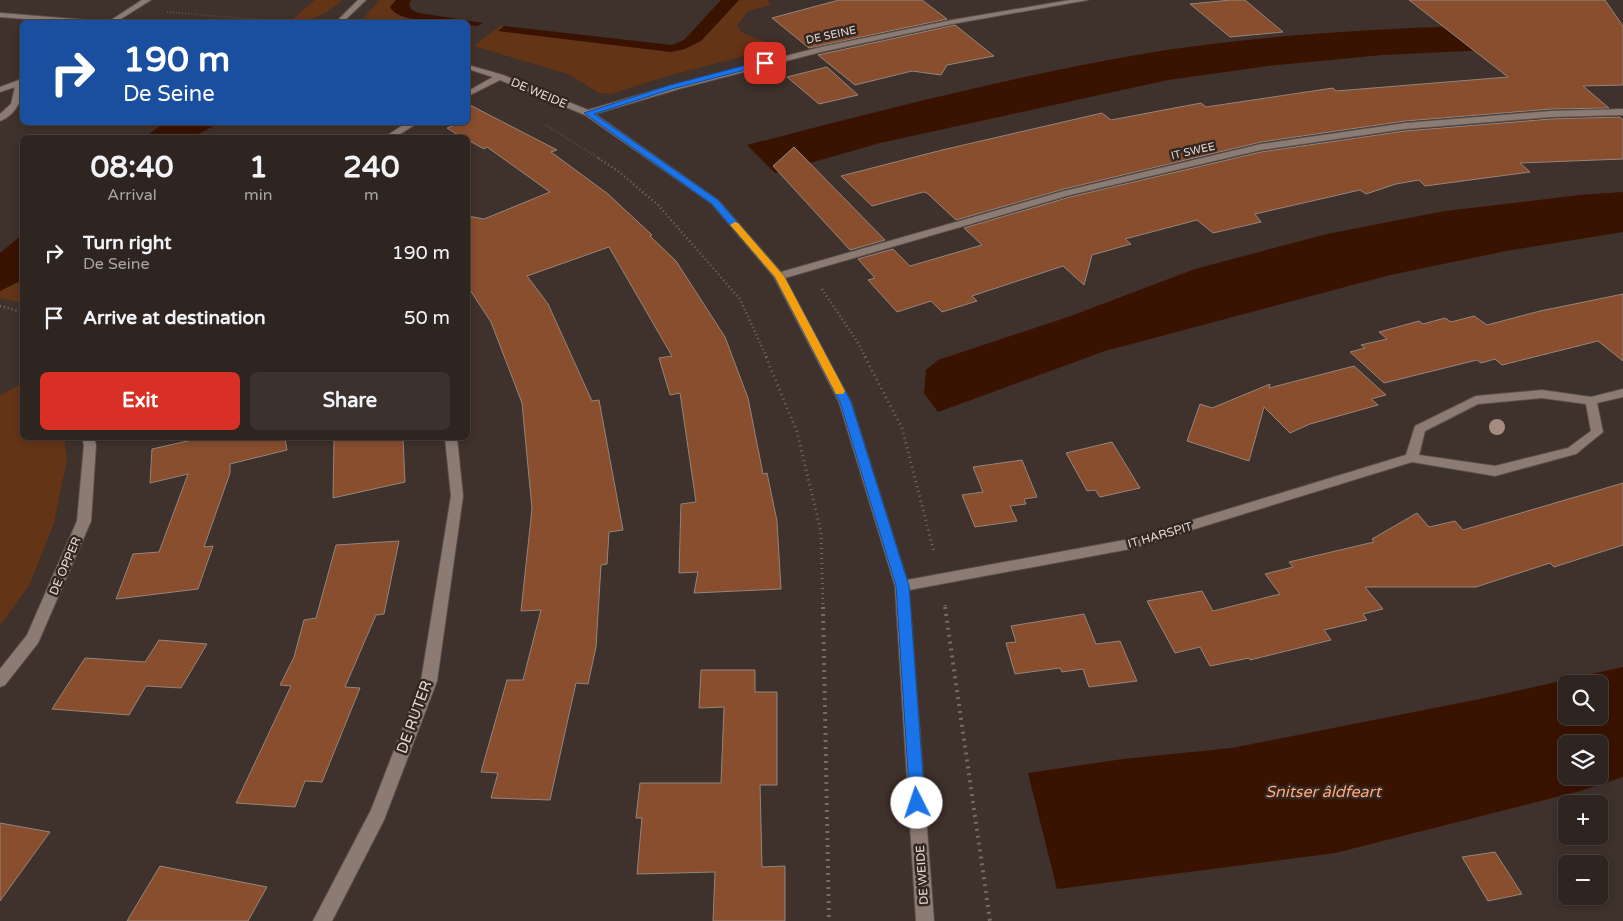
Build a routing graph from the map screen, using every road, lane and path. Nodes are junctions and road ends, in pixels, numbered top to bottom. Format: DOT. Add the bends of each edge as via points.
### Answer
graph roads {
  1 [pos="147,0"];
  2 [pos="362,0"];
  3 [pos="1084,0"];
  4 [pos="0,15"];
  5 [pos="62,20"];
  6 [pos="115,20"];
  7 [pos="341,20"];
  8 [pos="470,68"];
  9 [pos="500,77"];
  10 [pos="20,82"];
  11 [pos="20,88"];
  12 [pos="0,90"];
  13 [pos="470,93"];
  14 [pos="1623,112"];
  15 [pos="588,113"];
  16 [pos="0,118"];
  17 [pos="542,123"];
  18 [pos="409,125"];
  19 [pos="392,135"];
  20 [pos="779,276"];
  21 [pos="0,306"];
  22 [pos="20,311"];
  23 [pos="1623,393"];
  24 [pos="1591,401"];
  25 [pos="89,440"];
  26 [pos="451,440"];
  27 [pos="1412,458"];
  28 [pos="902,586"];
  29 [pos="0,680"];
  30 [pos="322,921"];
  31 [pos="829,921"];
  32 [pos="925,921"];
  1 -- 6 [label="street"];
  2 -- 7 [label="street"];
  3 -- 15 [label="street, DE SEINE" via="998,12 804,52"];
  4 -- 5 [label="street"];
  8 -- 9 [label="street, DE WEIDE"];
  9 -- 13 [label="street"];
  9 -- 15 [label="street, DE WEIDE"];
  10 -- 12 [label="street"];
  11 -- 16 [label="street" via="15,105"];
  14 -- 20 [label="street, IT SWEE" via="1552,114 1405,126 1261,147 1067,193"];
  15 -- 20 [label="street, DE WEIDE" via="715,202"];
  17 -- 31 [label="path" via="618,170 658,205 740,298 797,432 821,532"];
  18 -- 19 [label="street"];
  20 -- 28 [label="street, DE WEIDE" via="845,402"];
  21 -- 22 [label="path"];
  23 -- 24 [label="street"];
  24 -- 27 [label="street" via="1542,394 1476,400 1419,430"];
  24 -- 27 [label="street, IT HARSPIT" via="1597,432 1572,451 1495,471"];
  25 -- 29 [label="street, DE OPPER" via="84,521 33,639"];
  26 -- 30 [label="street, DE RUTER" via="457,496 429,681 378,814"];
  27 -- 28 [label="street, IT HARSPIT" via="1130,544"];
  28 -- 32 [label="street, DE WEIDE"];
}
